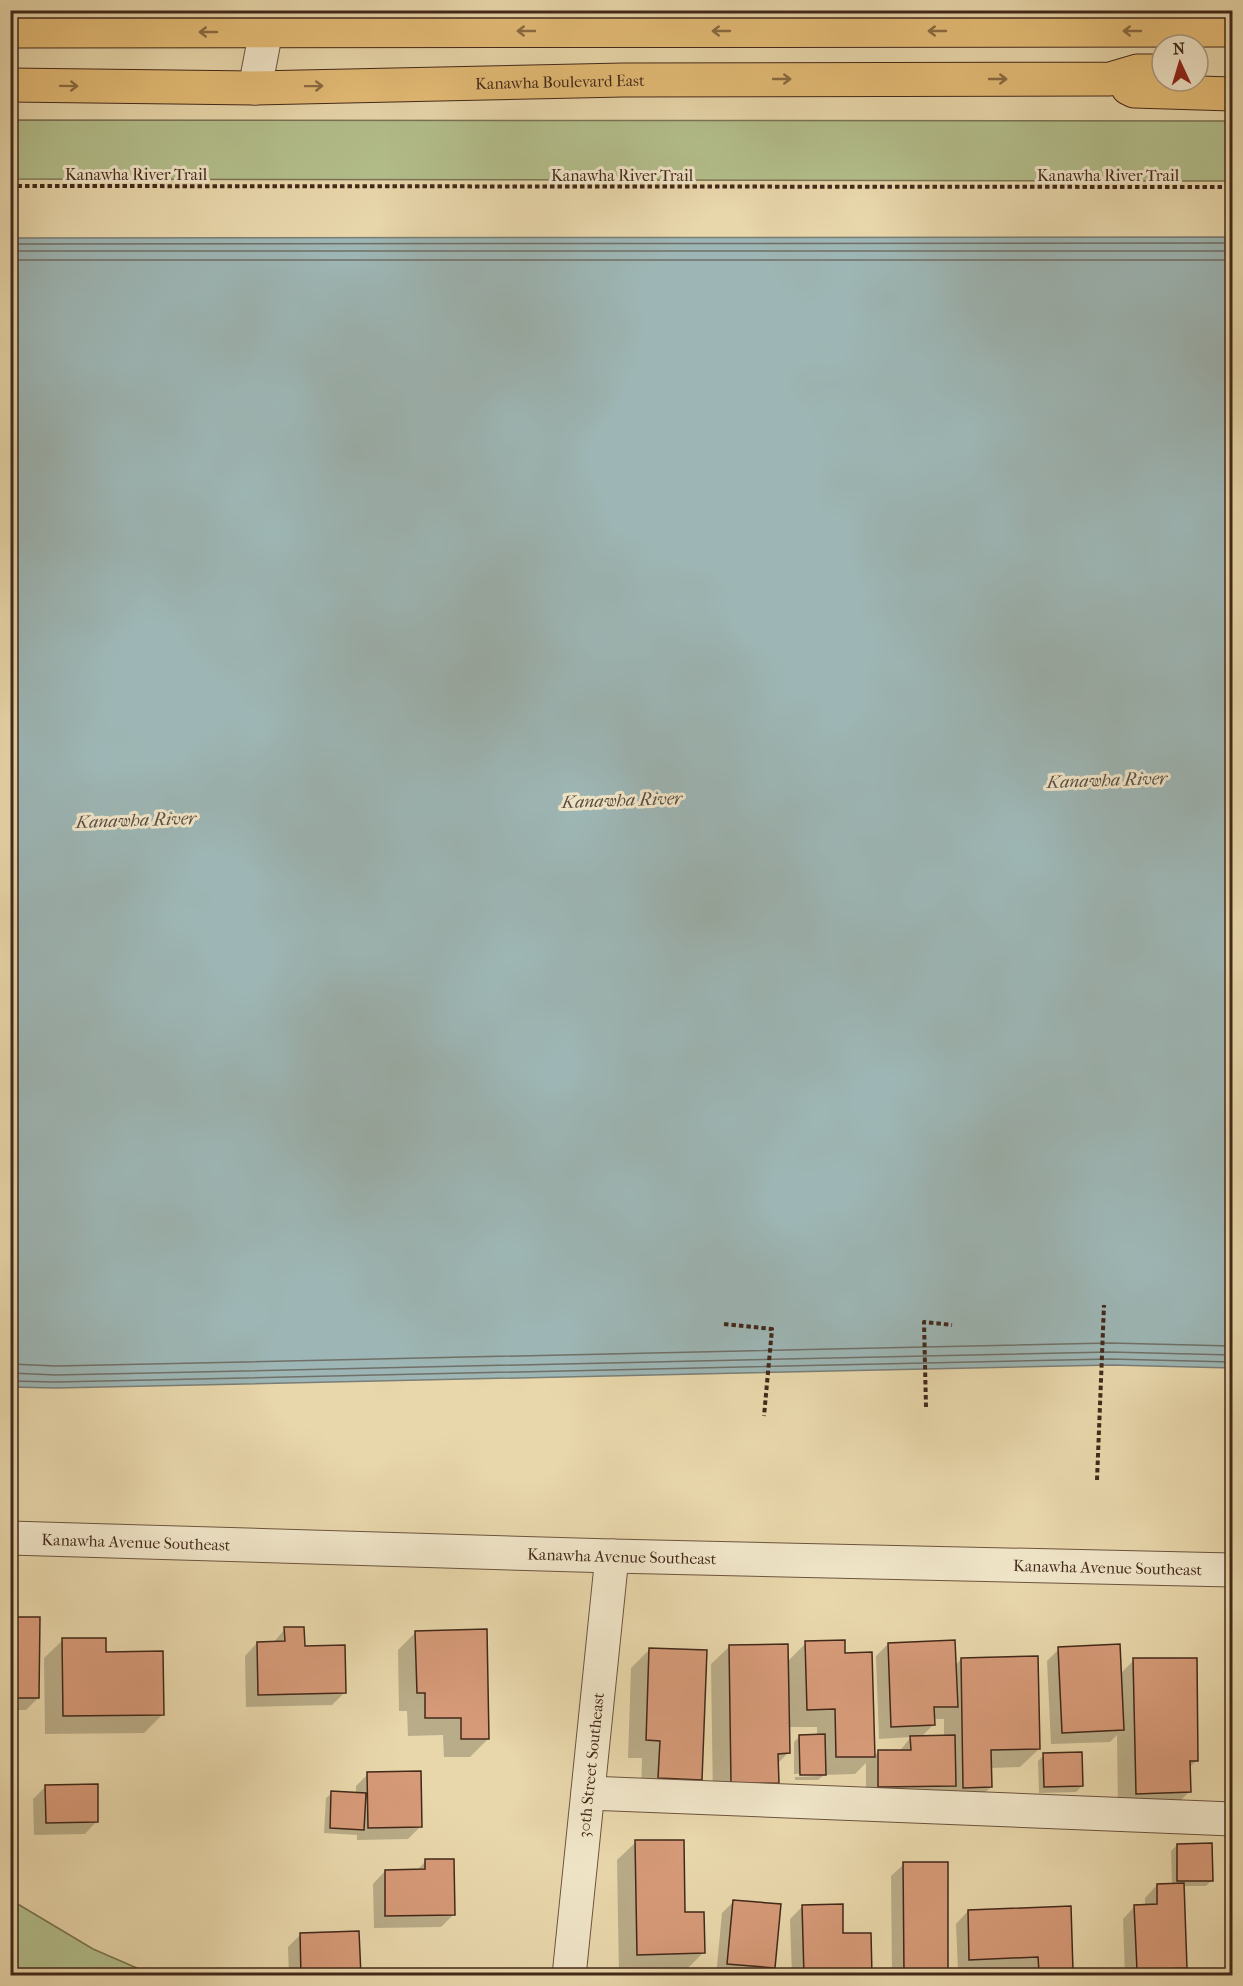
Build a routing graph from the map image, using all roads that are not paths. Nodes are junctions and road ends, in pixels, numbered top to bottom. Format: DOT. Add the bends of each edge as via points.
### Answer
graph roads {
  1 [pos="268,21"];
  2 [pos="774,21"];
  3 [pos="1233,30"];
  4 [pos="10,31"];
  5 [pos="1150,71"];
  6 [pos="1210,71"];
  7 [pos="1233,71"];
  8 [pos="1110,79"];
  9 [pos="10,85"];
  10 [pos="255,88"];
  11 [pos="1233,94"];
  12 [pos="10,1538"];
  13 [pos="612,1556"];
  14 [pos="1233,1570"];
  15 [pos="588,1793"];
  16 [pos="1233,1820"];
  17 [pos="569,1976"];
  2 -- 1 [label="main road, one-way"];
  1 -- 4 [label="main road, one-way"];
  1 -- 10 [label="street"];
  3 -- 2 [label="main road, one-way"];
  5 -- 8 [label="main road, Kanawha Boulevard East"];
  6 -- 7 [label="main road"];
  10 -- 8 [label="main road, Kanawha Boulevard East, one-way" via="635,80"];
  8 -- 11 [label="main road, Kanawha Boulevard East" via="1134,92"];
  9 -- 10 [label="main road, Kanawha Boulevard East, one-way"];
  12 -- 13 [label="street, Kanawha Avenue Southeast"];
  13 -- 14 [label="street, Kanawha Avenue Southeast"];
  13 -- 15 [label="street, 30th Street Southeast"];
  15 -- 16 [label="street"];
  15 -- 17 [label="street, 30th Street Southeast"];
}
